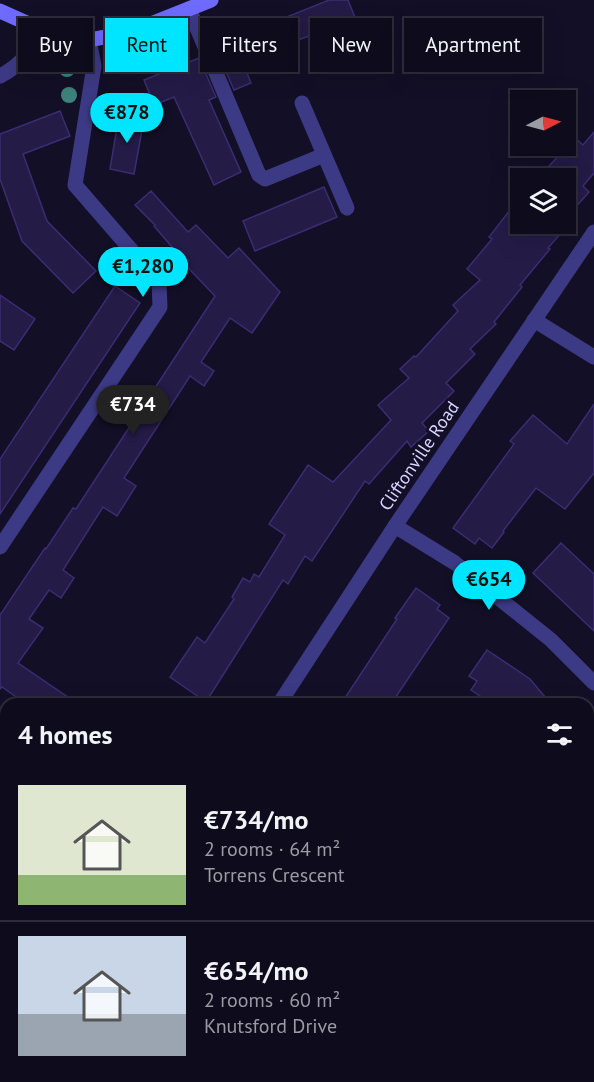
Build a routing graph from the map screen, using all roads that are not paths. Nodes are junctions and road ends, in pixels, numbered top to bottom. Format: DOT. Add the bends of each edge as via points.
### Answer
graph roads {
  1 [pos="211,0"];
  2 [pos="189,9"];
  3 [pos="0,11"];
  4 [pos="18,19"];
  5 [pos="93,39"];
  6 [pos="93,61"];
  7 [pos="18,64"];
  8 [pos="0,76"];
  9 [pos="302,103"];
  10 [pos="324,155"];
  11 [pos="347,208"];
  12 [pos="594,232"];
  13 [pos="534,320"];
  14 [pos="594,357"];
  15 [pos="395,526"];
  16 [pos="0,548"];
  17 [pos="594,683"];
  18 [pos="283,698"];
  1 -- 2 [label="main road"];
  2 -- 5 [label="main road" via="131,32"];
  2 -- 10 [label="street" via="259,175 265,179"];
  3 -- 4 [label="main road"];
  6 -- 16 [label="street" via="75,185 159,282 160,307"];
  7 -- 8 [label="street"];
  9 -- 10 [label="street"];
  10 -- 11 [label="street"];
  12 -- 13 [label="street, Cliftonville Road"];
  13 -- 14 [label="street"];
  13 -- 15 [label="street, Cliftonville Road"];
  15 -- 17 [label="street" via="455,563 551,640"];
  15 -- 18 [label="street, Cliftonville Road"];
}
